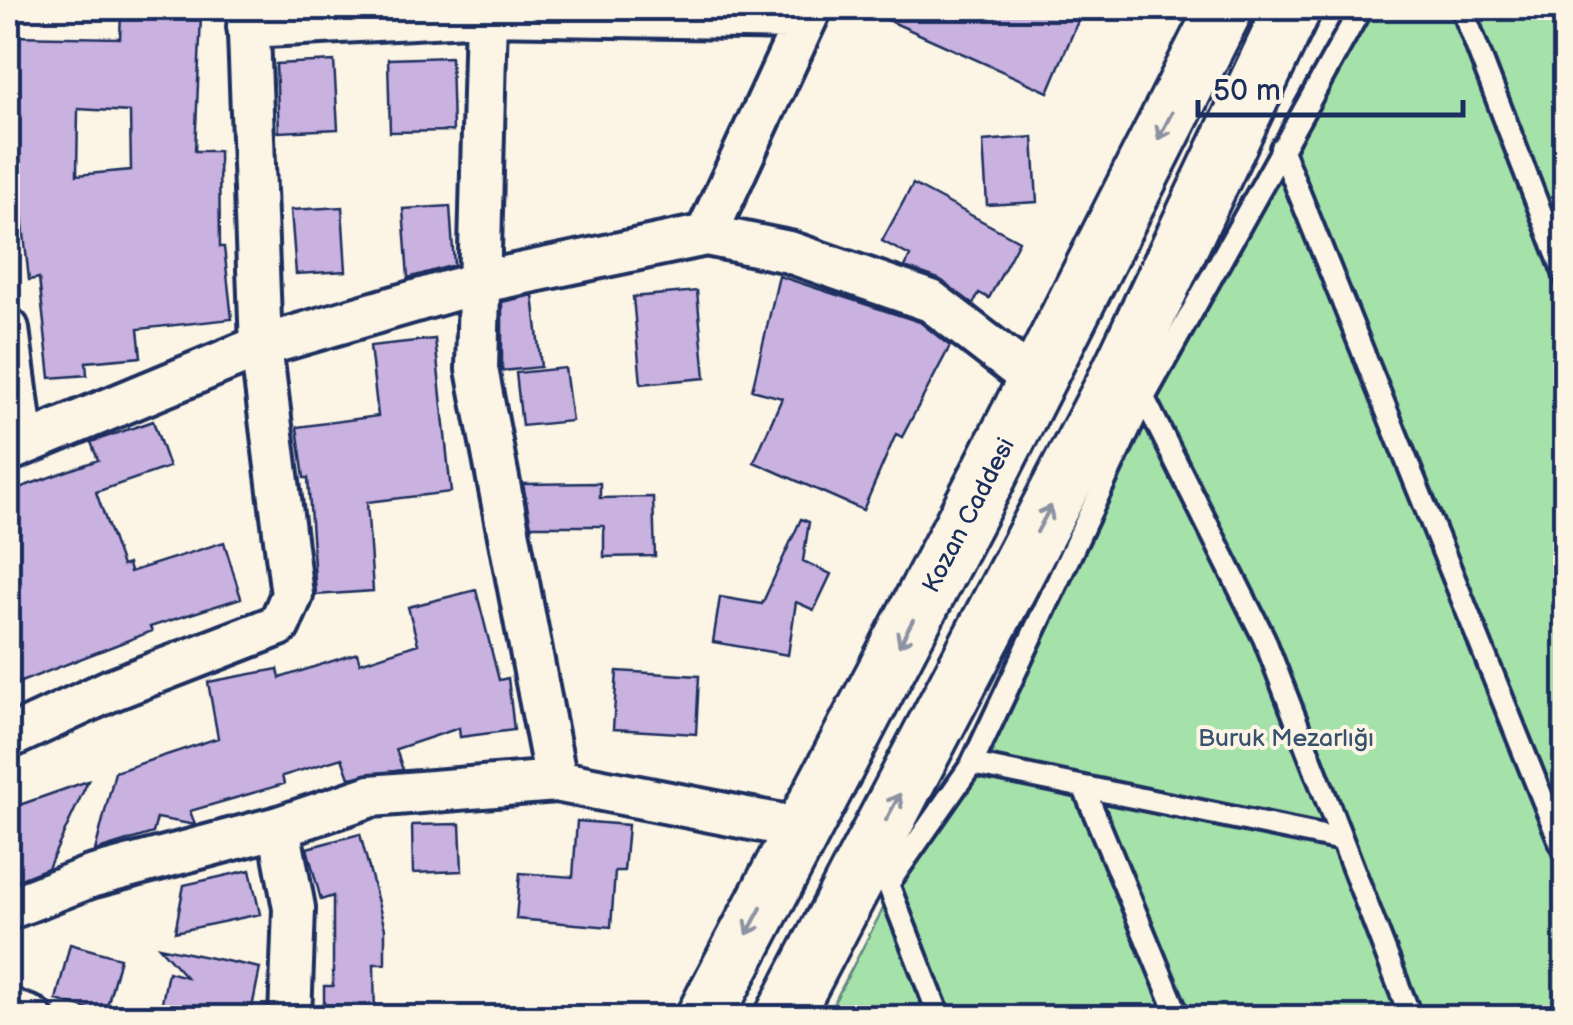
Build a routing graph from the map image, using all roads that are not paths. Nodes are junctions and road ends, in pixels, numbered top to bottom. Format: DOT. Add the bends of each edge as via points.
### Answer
graph roads {
  1 [pos="1225,8"];
  2 [pos="1293,8"];
  3 [pos="1360,8"];
  4 [pos="1462,8"];
  5 [pos="808,13"];
  6 [pos="486,14"];
  7 [pos="248,17"];
  8 [pos="1281,148"];
  9 [pos="706,236"];
  10 [pos="1566,278"];
  11 [pos="477,283"];
  12 [pos="8,329"];
  13 [pos="261,346"];
  14 [pos="1036,382"];
  15 [pos="1144,398"];
  16 [pos="15,448"];
  17 [pos="8,738"];
  18 [pos="972,764"];
  19 [pos="556,780"];
  20 [pos="1084,788"];
  21 [pos="279,827"];
  22 [pos="802,829"];
  23 [pos="1342,840"];
  24 [pos="1566,857"];
  25 [pos="8,909"];
  26 [pos="8,1009"];
  27 [pos="32,1018"];
  28 [pos="290,1018"];
  29 [pos="704,1018"];
  30 [pos="783,1018"];
  31 [pos="940,1018"];
  32 [pos="1178,1018"];
  33 [pos="1411,1018"];
  1 -- 14 [label="highway, Kozan Caddesi, one-way"];
  30 -- 2 [label="highway, one-way" via="1114,384"];
  3 -- 8 [label="lane"];
  4 -- 10 [label="lane"];
  5 -- 6 [label="street"];
  5 -- 9 [label="street"];
  6 -- 7 [label="street"];
  6 -- 11 [label="street"];
  7 -- 13 [label="street"];
  8 -- 15 [label="lane"];
  8 -- 24 [label="lane"];
  9 -- 11 [label="street"];
  9 -- 14 [label="street" via="789,252 931,301"];
  11 -- 13 [label="street"];
  11 -- 19 [label="street" via="477,369"];
  12 -- 16 [label="street"];
  13 -- 16 [label="street"];
  13 -- 17 [label="street" via="292,596 279,625"];
  14 -- 22 [label="highway, Kozan Caddesi, one-way"];
  15 -- 18 [label="lane"];
  15 -- 23 [label="lane" via="1264,638"];
  18 -- 20 [label="lane"];
  18 -- 31 [label="lane" via="888,884"];
  19 -- 21 [label="street" via="371,796"];
  19 -- 22 [label="street"];
  20 -- 23 [label="lane"];
  20 -- 32 [label="lane"];
  21 -- 25 [label="street" via="90,877"];
  21 -- 28 [label="street" via="294,908"];
  22 -- 29 [label="highway, Kozan Caddesi, one-way"];
  23 -- 33 [label="lane"];
  26 -- 27 [label="street"];
}
